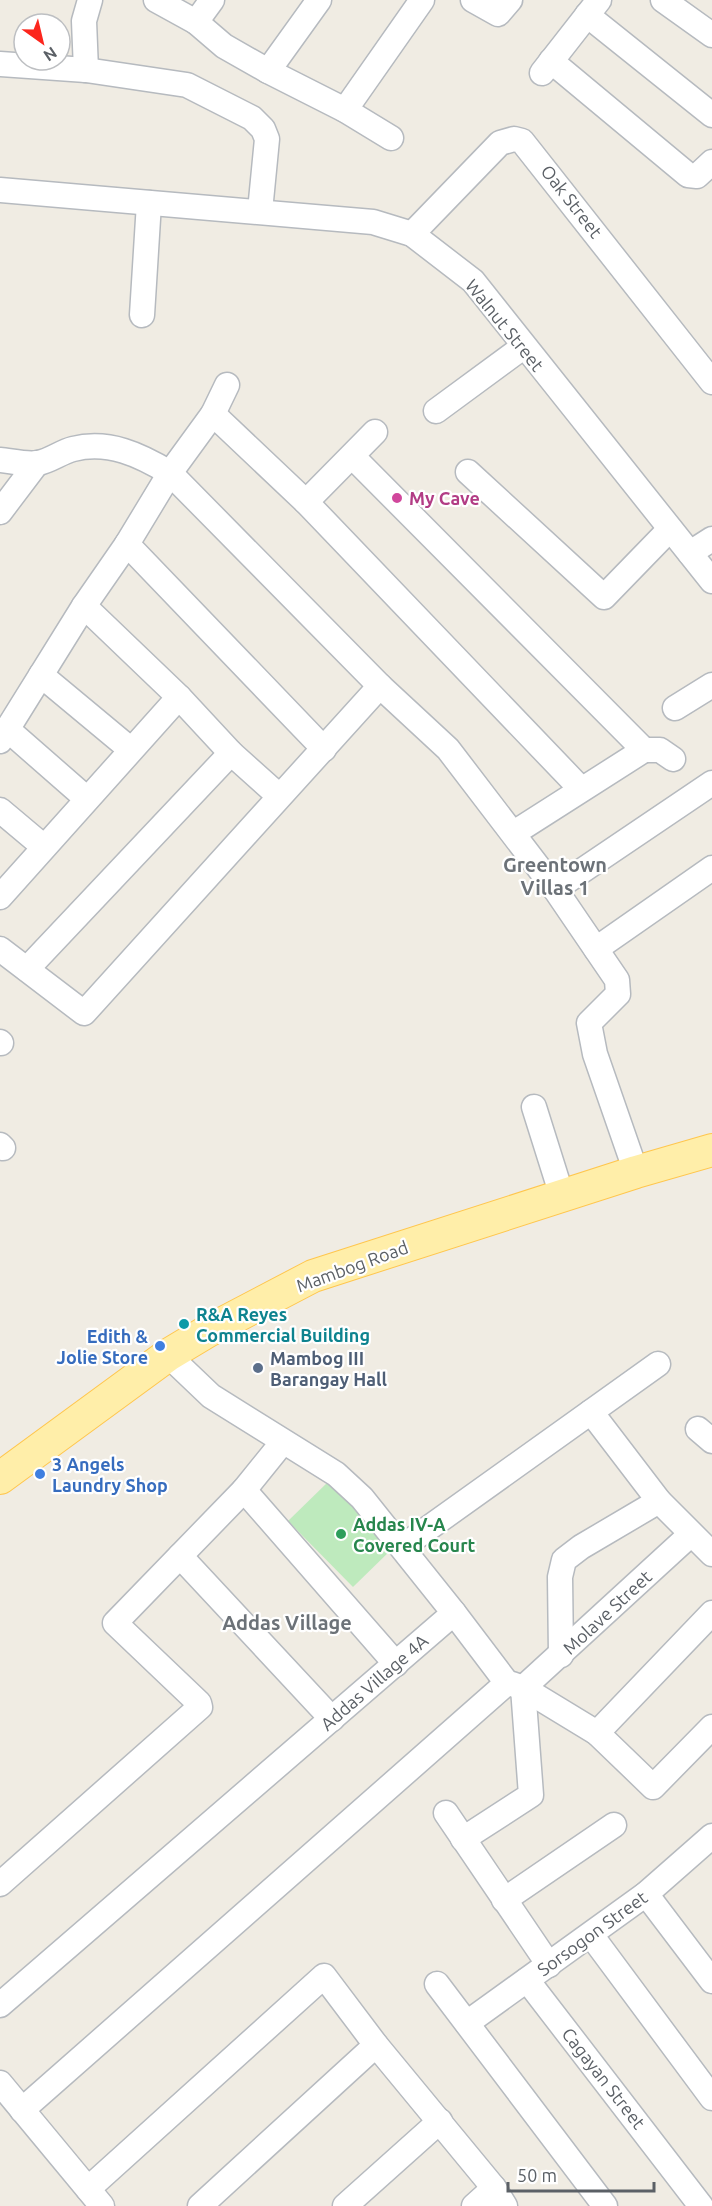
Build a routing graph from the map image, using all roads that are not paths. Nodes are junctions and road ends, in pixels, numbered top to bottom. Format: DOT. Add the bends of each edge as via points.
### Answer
graph roads {
  1 [pos="90,0"];
  2 [pos="156,0"];
  3 [pos="212,0"];
  4 [pos="320,0"];
  5 [pos="422,0"];
  6 [pos="473,0"];
  7 [pos="663,0"];
  8 [pos="504,7"];
  9 [pos="593,7"];
  10 [pos="196,22"];
  11 [pos="712,35"];
  12 [pos="0,63"];
  13 [pos="86,69"];
  14 [pos="268,71"];
  15 [pos="345,110"];
  16 [pos="712,115"];
  17 [pos="390,138"];
  18 [pos="712,162"];
  19 [pos="0,190"];
  20 [pos="149,203"];
  21 [pos="261,211"];
  22 [pos="412,234"];
  23 [pos="142,315"];
  24 [pos="523,347"];
  25 [pos="712,382"];
  26 [pos="227,385"];
  27 [pos="436,411"];
  28 [pos="213,414"];
  29 [pos="375,432"];
  30 [pos="353,457"];
  31 [pos="0,460"];
  32 [pos="37,464"];
  33 [pos="468,472"];
  34 [pos="170,473"];
  35 [pos="306,502"];
  36 [pos="0,512"];
  37 [pos="670,529"];
  38 [pos="712,539"];
  39 [pos="127,544"];
  40 [pos="690,553"];
  41 [pos="712,581"];
  42 [pos="84,606"];
  43 [pos="41,675"];
  44 [pos="712,685"];
  45 [pos="380,686"];
  46 [pos="179,697"];
  47 [pos="675,708"];
  48 [pos="4,735"];
  49 [pos="324,748"];
  50 [pos="130,749"];
  51 [pos="644,750"];
  52 [pos="231,753"];
  53 [pos="673,759"];
  54 [pos="712,783"];
  55 [pos="581,789"];
  56 [pos="279,796"];
  57 [pos="87,799"];
  58 [pos="0,810"];
  59 [pos="514,833"];
  60 [pos="44,847"];
  61 [pos="712,868"];
  62 [pos="555,889"];
  63 [pos="0,896"];
  64 [pos="0,949"];
  65 [pos="596,949"];
  66 [pos="27,969"];
  67 [pos="534,1107"];
  68 [pos="712,1150"];
  69 [pos="636,1172"];
  70 [pos="562,1196"];
  71 [pos="168,1355"];
  72 [pos="658,1364"];
  73 [pos="591,1412"];
  74 [pos="282,1443"];
  75 [pos="0,1478"];
  76 [pos="244,1490"];
  77 [pos="659,1501"];
  78 [pos="690,1535"];
  79 [pos="402,1547"];
  80 [pos="712,1554"];
  81 [pos="180,1556"];
  82 [pos="454,1613"];
  83 [pos="712,1613"];
  84 [pos="561,1655"];
  85 [pos="396,1664"];
  86 [pos="515,1685"];
  87 [pos="332,1719"];
  88 [pos="712,1727"];
  89 [pos="597,1733"];
  90 [pos="446,1813"];
  91 [pos="614,1825"];
  92 [pos="463,1839"];
  93 [pos="709,1847"];
  94 [pos="0,1884"];
  95 [pos="646,1894"];
  96 [pos="504,1900"];
  97 [pos="591,1935"];
  98 [pos="549,1965"];
  99 [pos="527,1980"];
  100 [pos="712,1981"];
  101 [pos="437,1984"];
  102 [pos="0,2005"];
  103 [pos="466,2023"];
  104 [pos="376,2045"];
  105 [pos="0,2084"];
  106 [pos="709,2088"];
  107 [pos="22,2110"];
  108 [pos="440,2121"];
  109 [pos="500,2197"];
  110 [pos="95,2198"];
  111 [pos="200,2206"];
  112 [pos="345,2206"];
  113 [pos="474,2206"];
  114 [pos="606,2206"];
  115 [pos="701,2206"];
  1 -- 13 [label="street" via="84,21"];
  2 -- 10 [label="street"];
  3 -- 10 [label="street"];
  4 -- 14 [label="street"];
  5 -- 15 [label="street"];
  6 -- 8 [label="street"];
  7 -- 11 [label="street"];
  9 -- 16 [label="street"];
  9 -- 18 [label="street" via="547,67 688,175 697,176"];
  10 -- 14 [label="street" via="224,46"];
  12 -- 13 [label="street"];
  13 -- 21 [label="street" via="187,85 252,118 267,138"];
  14 -- 15 [label="street"];
  15 -- 17 [label="street"];
  19 -- 20 [label="street, Walnut Street"];
  20 -- 21 [label="street, Walnut Street"];
  20 -- 23 [label="street"];
  21 -- 22 [label="street, Walnut Street" via="373,222"];
  22 -- 24 [label="street, Walnut Street" via="473,281"];
  22 -- 25 [label="street, Oak Street" via="500,143 522,141"];
  24 -- 27 [label="street"];
  24 -- 37 [label="street, Walnut Street"];
  26 -- 28 [label="street"];
  28 -- 34 [label="street"];
  28 -- 35 [label="street"];
  29 -- 30 [label="street"];
  30 -- 35 [label="street"];
  30 -- 51 [label="street"];
  31 -- 32 [label="street"];
  32 -- 34 [label="street" via="72,449 91,446 118,448"];
  32 -- 36 [label="street"];
  33 -- 37 [label="street" via="604,597"];
  34 -- 39 [label="street"];
  34 -- 45 [label="street"];
  35 -- 55 [label="street"];
  37 -- 40 [label="street, Walnut Street"];
  38 -- 40 [label="street"];
  39 -- 42 [label="street"];
  39 -- 49 [label="street"];
  40 -- 41 [label="street, Walnut Street"];
  42 -- 43 [label="street"];
  42 -- 46 [label="street"];
  43 -- 48 [label="street"];
  43 -- 50 [label="street"];
  44 -- 47 [label="street"];
  45 -- 49 [label="street"];
  45 -- 59 [label="street" via="448,749"];
  46 -- 50 [label="street"];
  46 -- 52 [label="street"];
  48 -- 57 [label="street"];
  49 -- 56 [label="street"];
  50 -- 57 [label="street"];
  51 -- 53 [label="street" via="660,750"];
  51 -- 55 [label="street"];
  52 -- 56 [label="street"];
  52 -- 66 [label="street"];
  54 -- 62 [label="street"];
  55 -- 59 [label="street"];
  56 -- 66 [label="street" via="84,1013"];
  57 -- 60 [label="street"];
  58 -- 60 [label="street"];
  59 -- 62 [label="street"];
  60 -- 63 [label="street"];
  61 -- 65 [label="street"];
  62 -- 65 [label="street"];
  64 -- 66 [label="street"];
  65 -- 69 [label="street" via="616,980 618,994 589,1023 595,1054"];
  67 -- 70 [label="street"];
  68 -- 69 [label="main road, Mambog Road"];
  69 -- 70 [label="main road, Mambog Road"];
  70 -- 71 [label="main road, Mambog Road" via="313,1276"];
  71 -- 74 [label="street" via="211,1395"];
  71 -- 75 [label="main road, Mambog Road"];
  72 -- 73 [label="street"];
  73 -- 77 [label="street"];
  73 -- 79 [label="street"];
  74 -- 76 [label="street"];
  74 -- 79 [label="street" via="336,1474 362,1498"];
  76 -- 81 [label="street"];
  76 -- 85 [label="street"];
  77 -- 78 [label="street"];
  77 -- 84 [label="street" via="564,1560"];
  78 -- 80 [label="street"];
  78 -- 84 [label="street, Molave Street"];
  79 -- 82 [label="street"];
  81 -- 87 [label="street"];
  81 -- 94 [label="street" via="115,1623 200,1707"];
  82 -- 85 [label="street, Addas Village 4A"];
  82 -- 86 [label="street"];
  83 -- 89 [label="street"];
  84 -- 86 [label="street, Molave Street"];
  85 -- 87 [label="street, Addas Village 4A"];
  86 -- 89 [label="street"];
  86 -- 92 [label="street" via="531,1795"];
  86 -- 107 [label="street, Molave Street"];
  87 -- 102 [label="street, Addas Village 4A"];
  88 -- 89 [label="street" via="653,1787"];
  90 -- 92 [label="street"];
  91 -- 96 [label="street"];
  92 -- 96 [label="street"];
  93 -- 95 [label="street, Sorsogon Street"];
  95 -- 97 [label="street, Sorsogon Street"];
  95 -- 100 [label="street"];
  96 -- 98 [label="street"];
  97 -- 98 [label="street, Sorsogon Street"];
  97 -- 106 [label="street"];
  98 -- 99 [label="street, Sorsogon Street"];
  99 -- 103 [label="street, Sorsogon Street"];
  99 -- 115 [label="street, Cagayan Street"];
  101 -- 103 [label="street"];
  103 -- 114 [label="street"];
  104 -- 108 [label="street"];
  104 -- 110 [label="street" via="324,1976"];
  104 -- 111 [label="street"];
  105 -- 107 [label="street"];
  107 -- 110 [label="street"];
  108 -- 109 [label="street"];
  108 -- 112 [label="street"];
  109 -- 113 [label="street"];
}
